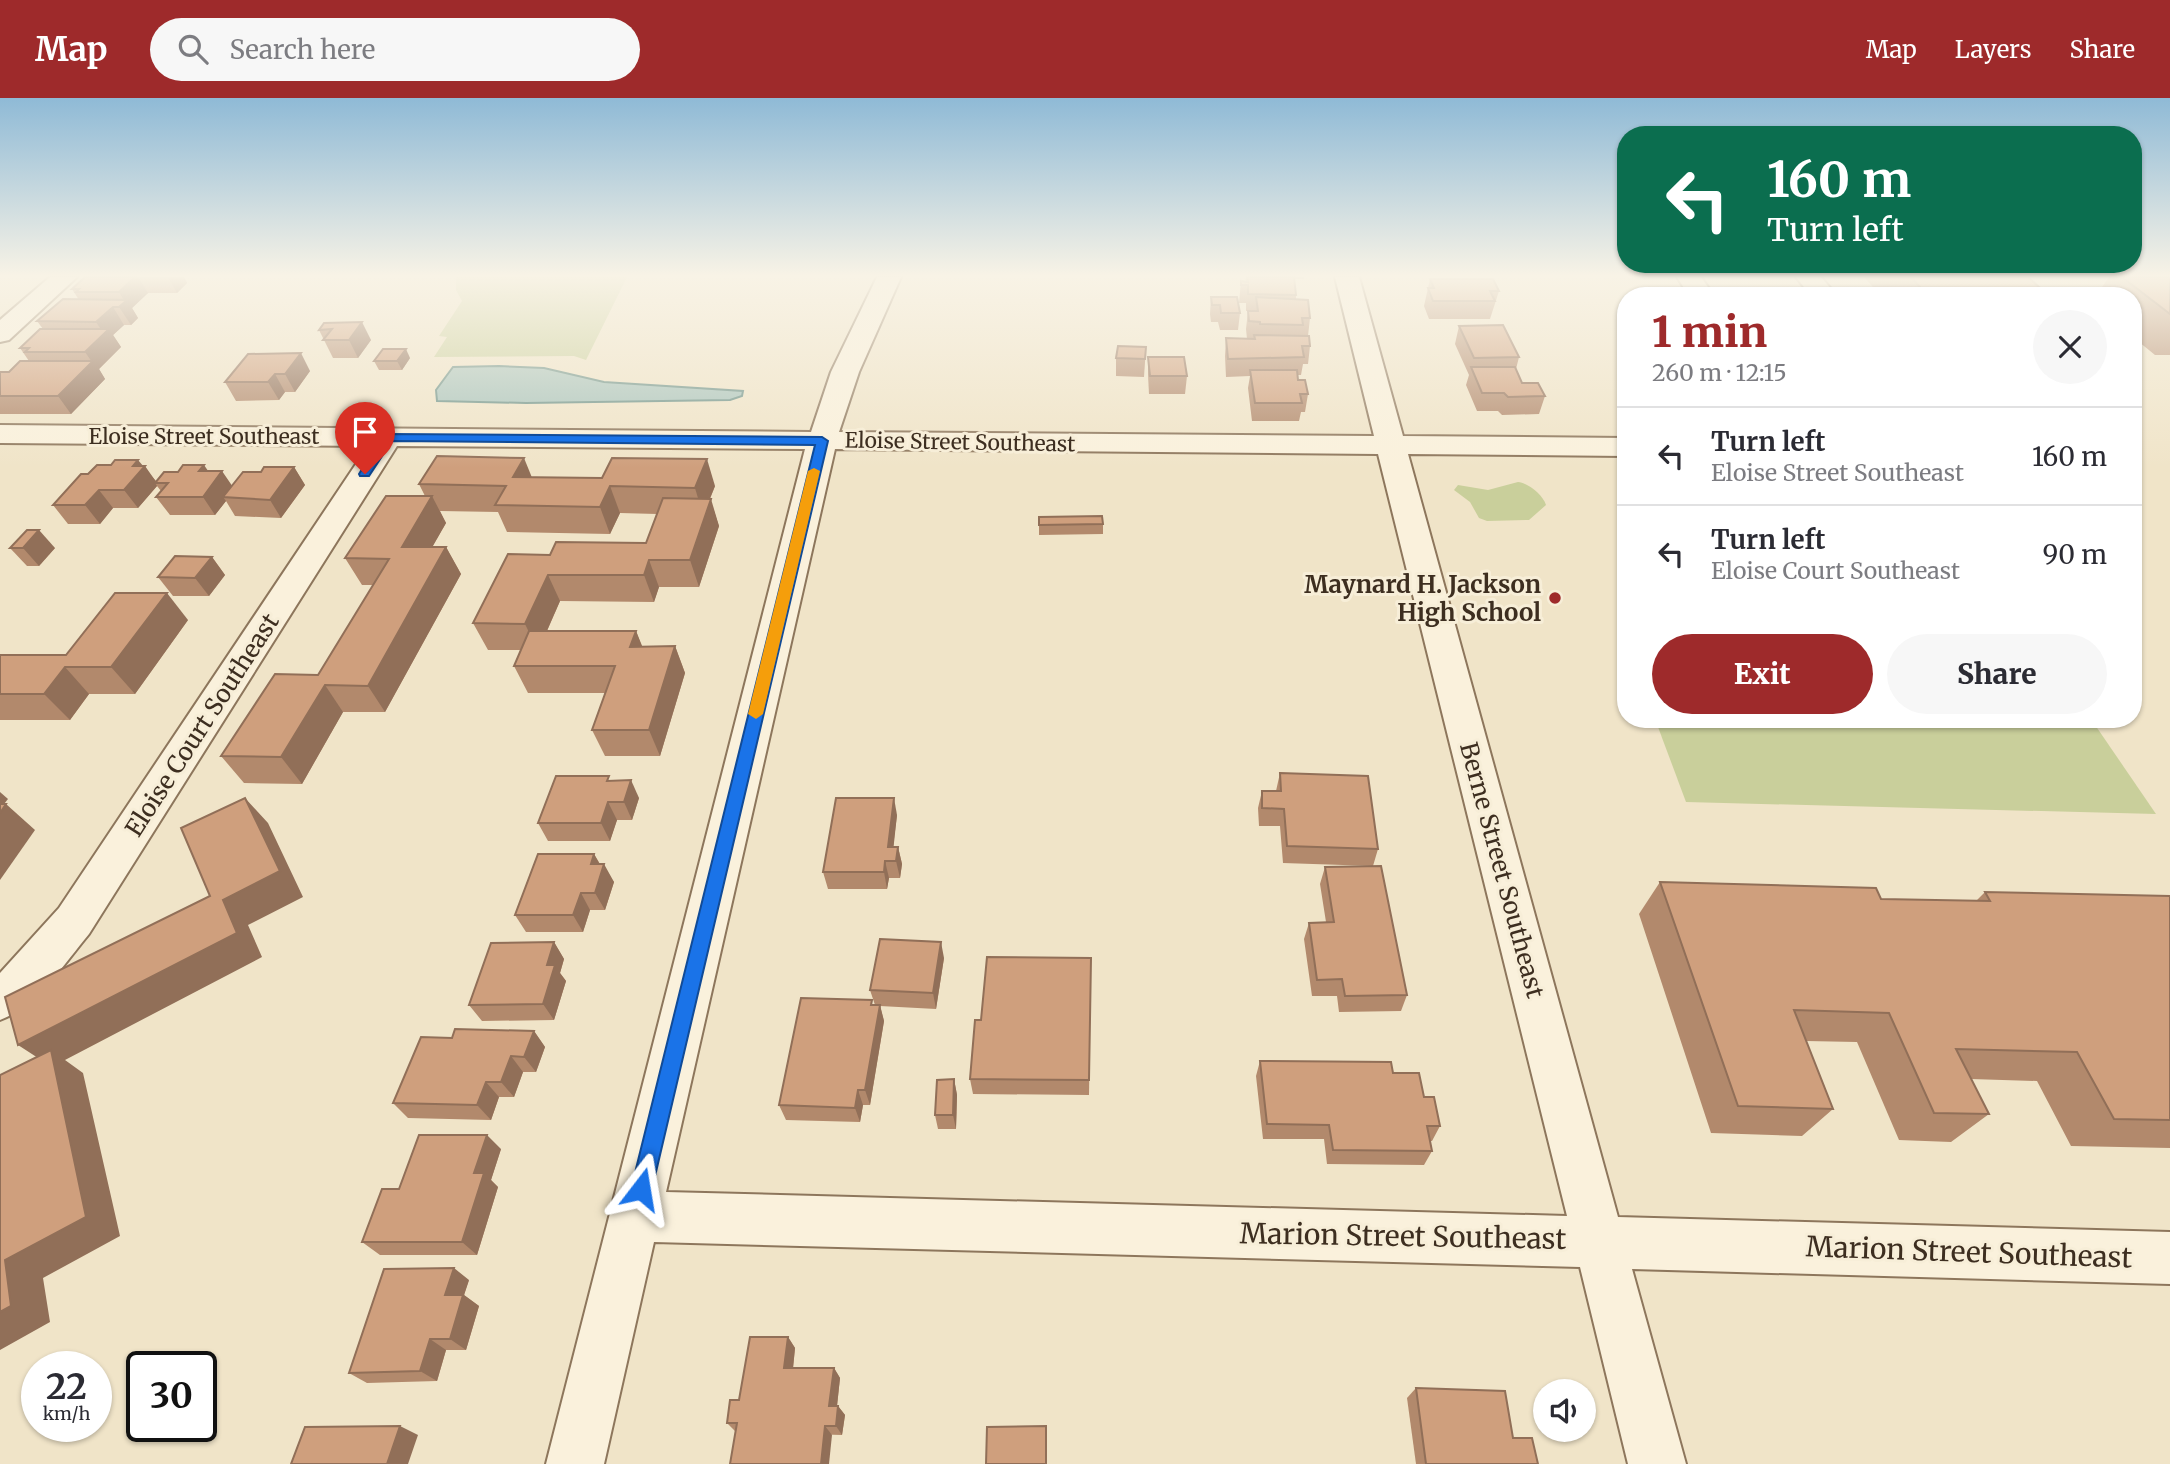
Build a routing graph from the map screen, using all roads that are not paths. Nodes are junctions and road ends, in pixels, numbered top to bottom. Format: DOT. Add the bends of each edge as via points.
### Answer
graph roads {
  1 [pos="859,341"];
  2 [pos="1363,341"];
  3 [pos="0,434"];
  4 [pos="388,437"];
  5 [pos="822,441"];
  6 [pos="1390,446"];
  7 [pos="1617,447"];
  8 [pos="0,1000"];
  9 [pos="635,1216"];
  10 [pos="1600,1241"];
  11 [pos="2170,1258"];
  12 [pos="575,1464"];
  13 [pos="1657,1464"];
  1 -- 5 [label="street"];
  2 -- 6 [label="street, Berne Street Southeast"];
  3 -- 4 [label="street, Eloise Street Southeast"];
  4 -- 5 [label="street, Eloise Street Southeast"];
  4 -- 8 [label="street, Eloise Court Southeast" via="74,921 25,979"];
  5 -- 6 [label="street, Eloise Street Southeast"];
  5 -- 9 [label="street"];
  6 -- 7 [label="street, Eloise Street Southeast"];
  6 -- 10 [label="street, Berne Street Southeast"];
  9 -- 10 [label="street, Marion Street Southeast"];
  9 -- 12 [label="street"];
  10 -- 11 [label="street, Marion Street Southeast"];
  10 -- 13 [label="street, Berne Street Southeast"];
}
